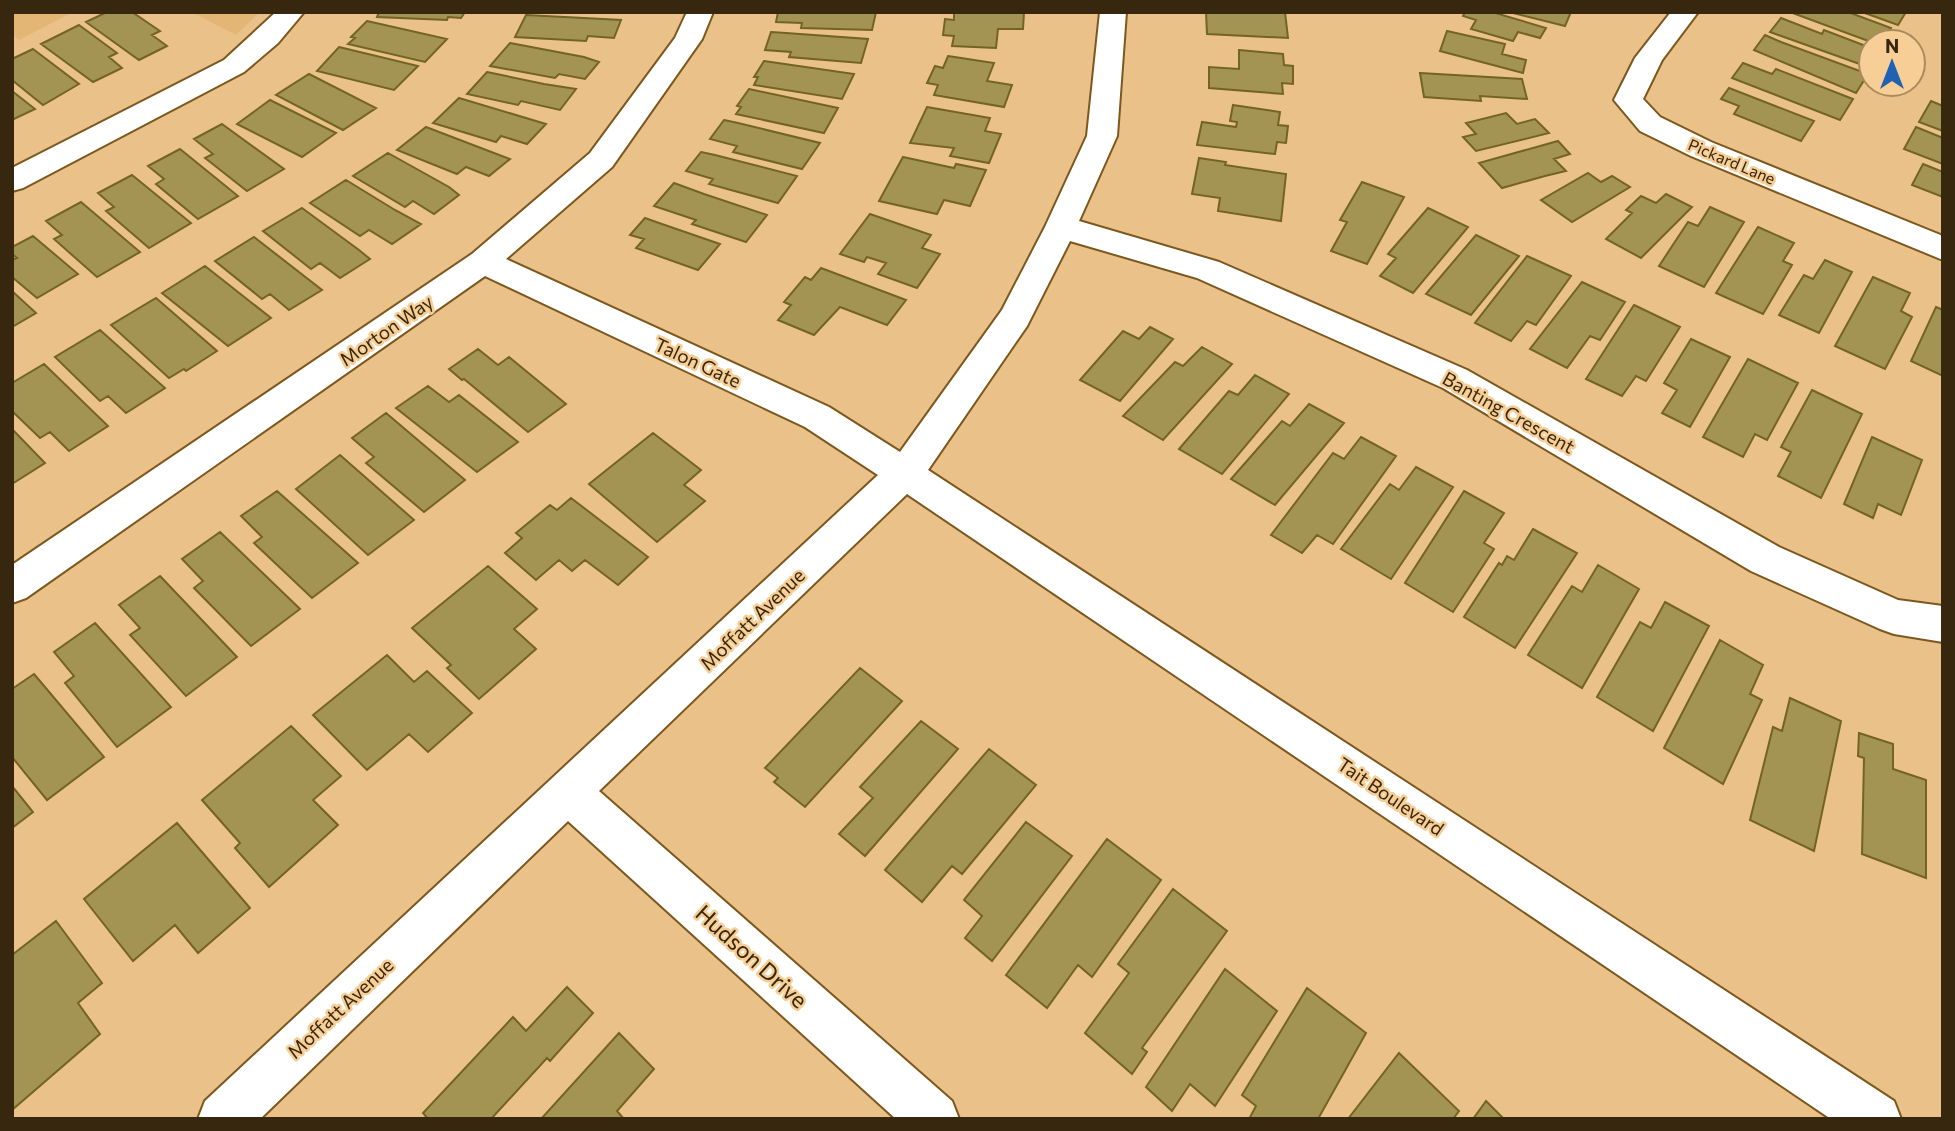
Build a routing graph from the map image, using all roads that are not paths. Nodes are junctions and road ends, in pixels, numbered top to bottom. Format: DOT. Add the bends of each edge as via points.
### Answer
graph roads {
  1 [pos="291,12"];
  2 [pos="700,12"];
  3 [pos="1113,12"];
  4 [pos="1685,12"];
  5 [pos="12,181"];
  6 [pos="1062,227"];
  7 [pos="1943,249"];
  8 [pos="483,262"];
  9 [pos="906,472"];
  10 [pos="12,586"];
  11 [pos="1943,624"];
  12 [pos="569,793"];
  13 [pos="223,1119"];
  14 [pos="934,1119"];
  15 [pos="1876,1119"];
  1 -- 5 [label="street" via="234,65"];
  2 -- 8 [label="street, Morton Way" via="681,50 601,160"];
  3 -- 6 [label="street, Moffatt Avenue" via="1102,136"];
  4 -- 7 [label="street, Pickard Lane" via="1649,58 1628,100 1650,124"];
  6 -- 9 [label="street, Moffatt Avenue" via="1015,317"];
  6 -- 11 [label="street, Banting Crescent" via="1208,270 1455,379 1765,559 1894,617"];
  8 -- 9 [label="street, Talon Gate" via="817,418"];
  8 -- 10 [label="street, Morton Way"];
  9 -- 12 [label="street, Moffatt Avenue"];
  9 -- 15 [label="street, Tait Boulevard"];
  12 -- 13 [label="street, Moffatt Avenue"];
  12 -- 14 [label="street, Hudson Drive"];
}
